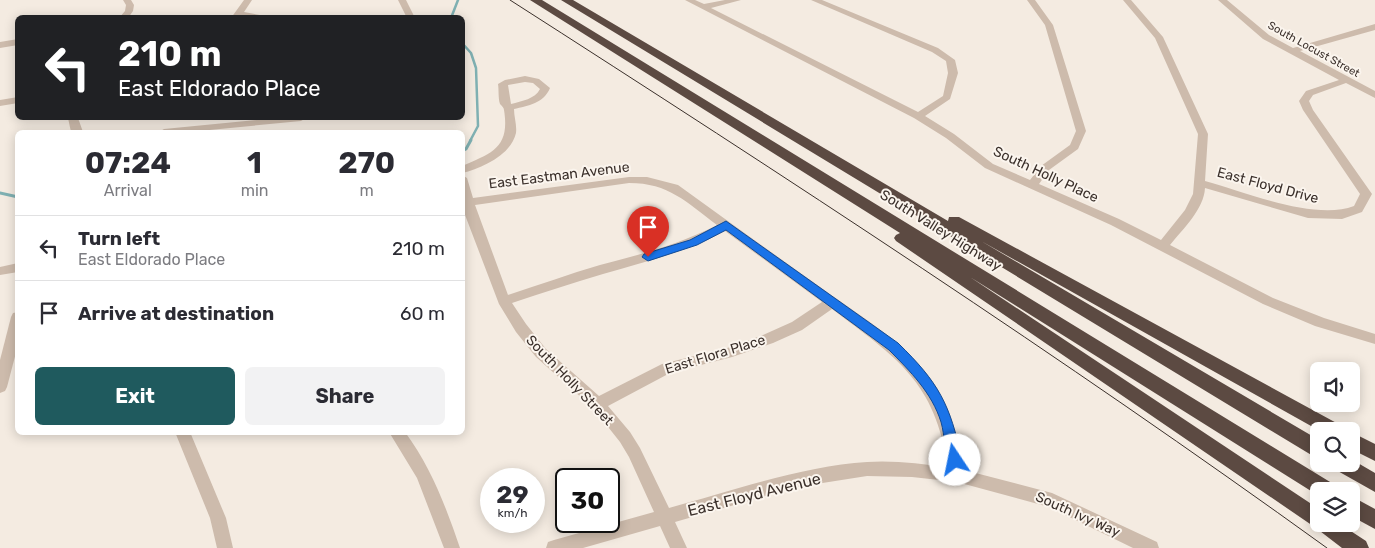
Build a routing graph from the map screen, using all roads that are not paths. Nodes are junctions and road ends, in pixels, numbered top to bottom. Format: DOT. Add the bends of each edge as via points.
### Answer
graph roads {
  1 [pos="127,0"];
  2 [pos="248,0"];
  3 [pos="402,0"];
  4 [pos="535,0"];
  5 [pos="566,0"];
  6 [pos="689,0"];
  7 [pos="737,0"];
  8 [pos="815,0"];
  9 [pos="1031,0"];
  10 [pos="1127,0"];
  11 [pos="1222,0"];
  12 [pos="703,7"];
  13 [pos="125,15"];
  14 [pos="238,15"];
  15 [pos="410,15"];
  16 [pos="1375,27"];
  17 [pos="15,42"];
  18 [pos="0,45"];
  19 [pos="1291,51"];
  20 [pos="1346,80"];
  21 [pos="1375,95"];
  22 [pos="15,100"];
  23 [pos="0,103"];
  24 [pos="509,106"];
  25 [pos="711,109"];
  26 [pos="918,116"];
  27 [pos="223,120"];
  28 [pos="282,120"];
  29 [pos="219,127"];
  30 [pos="186,130"];
  31 [pos="832,159"];
  32 [pos="465,168"];
  33 [pos="1201,183"];
  34 [pos="1032,185"];
  35 [pos="465,202"];
  36 [pos="726,225"];
  37 [pos="1162,247"];
  38 [pos="15,268"];
  39 [pos="0,271"];
  40 [pos="504,301"];
  41 [pos="831,303"];
  42 [pos="15,329"];
  43 [pos="1375,339"];
  44 [pos="0,387"];
  45 [pos="598,404"];
  46 [pos="1320,422"];
  47 [pos="183,435"];
  48 [pos="398,435"];
  49 [pos="1310,445"];
  50 [pos="1360,445"];
  51 [pos="1375,453"];
  52 [pos="1356,472"];
  53 [pos="957,474"];
  54 [pos="1313,482"];
  55 [pos="1375,483"];
  56 [pos="1360,511"];
  57 [pos="1310,514"];
  58 [pos="665,518"];
  59 [pos="1375,520"];
  60 [pos="1336,532"];
  61 [pos="225,548"];
  62 [pos="452,548"];
  63 [pos="554,548"];
  64 [pos="679,548"];
  65 [pos="1151,548"];
  66 [pos="1359,548"];
  1 -- 13 [label="street" via="130,5"];
  2 -- 14 [label="street"];
  3 -- 15 [label="street"];
  4 -- 25 [label="highway, South Valley Highway"];
  5 -- 31 [label="highway, South Valley Highway"];
  6 -- 12 [label="street, South Holly Place"];
  7 -- 12 [label="street"];
  8 -- 26 [label="street" via="935,50 950,60 953,73 947,97"];
  9 -- 34 [label="street" via="1049,25 1081,131 1074,147 1045,168"];
  10 -- 33 [label="street" via="1159,37 1204,134"];
  11 -- 19 [label="street, South Locust Street" via="1262,34"];
  12 -- 26 [label="street, South Holly Place"];
  16 -- 19 [label="street"];
  17 -- 18 [label="street"];
  19 -- 20 [label="street, South Locust Street"];
  20 -- 21 [label="street, South Locust Street"];
  20 -- 33 [label="street, East Floyd Drive" via="1309,93 1304,101 1366,194 1358,209 1342,215 1308,214"];
  22 -- 23 [label="street"];
  24 -- 32 [label="street" via="512,127 506,142 496,152"];
  25 -- 54 [label="highway, South Valley Highway"];
  25 -- 57 [label="highway"];
  26 -- 34 [label="street, South Holly Place" via="989,166"];
  27 -- 29 [label="street"];
  28 -- 29 [label="street"];
  29 -- 30 [label="street"];
  31 -- 46 [label="highway" via="933,209 1130,315"];
  31 -- 49 [label="highway, South Valley Highway"];
  33 -- 37 [label="street" via="1190,212"];
  34 -- 37 [label="street, South Holly Place"];
  35 -- 36 [label="street, East Eastman Avenue" via="647,180 674,188"];
  35 -- 40 [label="street, South Holly Street"];
  36 -- 40 [label="street" via="671,250"];
  36 -- 41 [label="street"];
  37 -- 43 [label="street, South Holly Place" via="1268,301"];
  38 -- 39 [label="street"];
  40 -- 45 [label="street, South Holly Street" via="541,353"];
  41 -- 45 [label="street, East Flora Place" via="797,326 768,339 732,352 667,368"];
  41 -- 53 [label="street" via="893,347 926,382 948,423"];
  42 -- 44 [label="street"];
  45 -- 58 [label="street, South Holly Street" via="635,453"];
  47 -- 61 [label="street" via="212,499"];
  48 -- 62 [label="street" via="437,502"];
  50 -- 51 [label="highway"];
  52 -- 55 [label="highway"];
  53 -- 58 [label="street, East Floyd Avenue" via="867,469 797,480"];
  53 -- 65 [label="street, South Ivy Way" via="1052,500"];
  56 -- 59 [label="highway"];
  58 -- 63 [label="street, East Floyd Avenue"];
  58 -- 64 [label="street, South Holly Street"];
  60 -- 66 [label="highway"];
}
